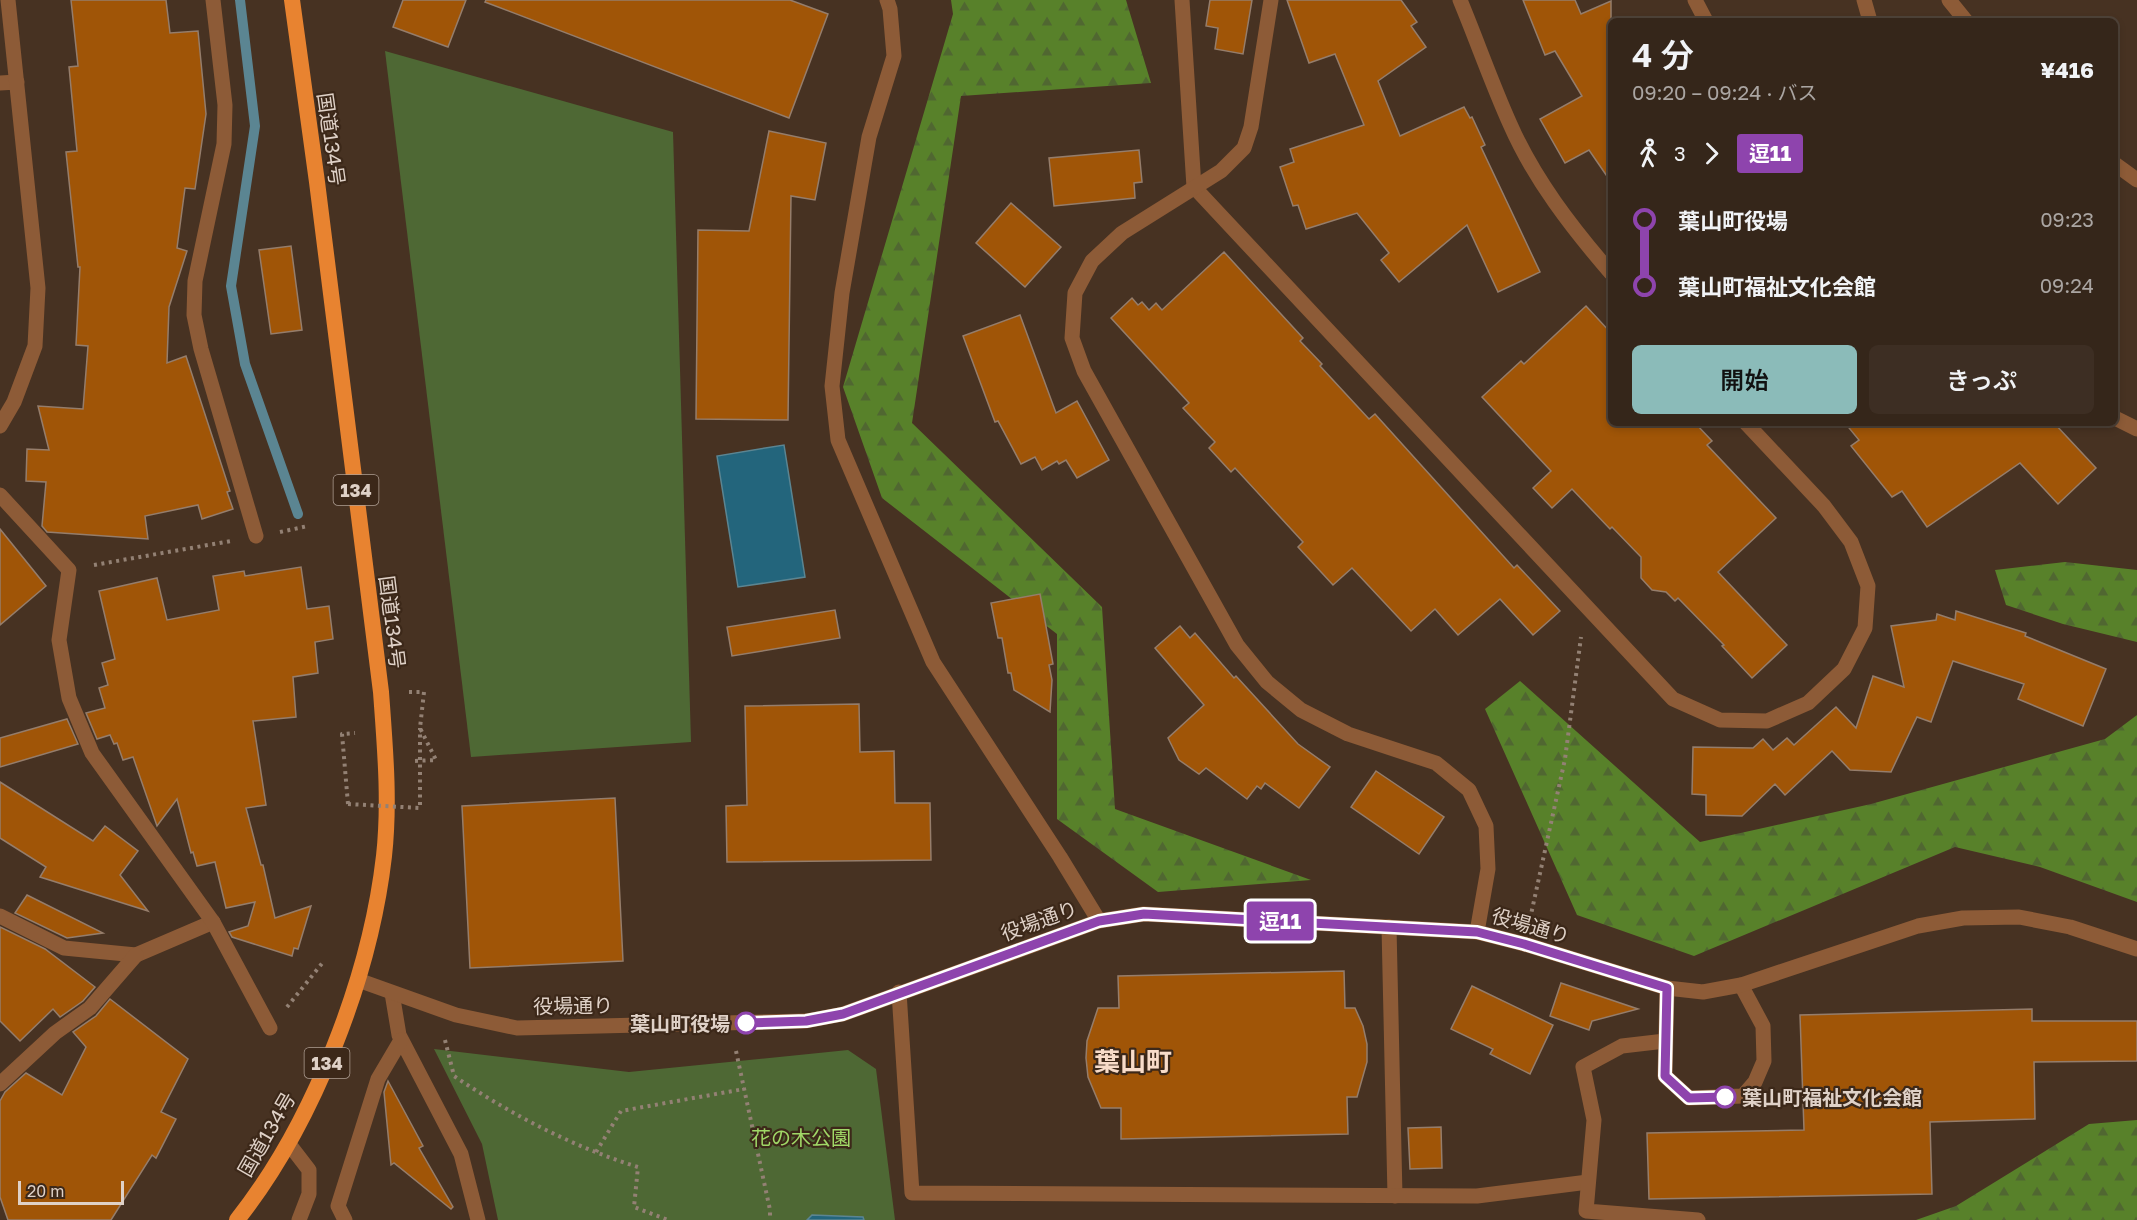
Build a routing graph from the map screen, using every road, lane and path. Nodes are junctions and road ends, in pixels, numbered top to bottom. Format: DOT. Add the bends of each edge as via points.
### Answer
graph roads {
  1 [pos="8,0"];
  2 [pos="213,0"];
  3 [pos="292,0"];
  4 [pos="887,0"];
  5 [pos="1182,0"];
  6 [pos="1271,0"];
  7 [pos="1461,0"];
  8 [pos="1695,0"];
  9 [pos="1864,0"];
  10 [pos="1949,0"];
  11 [pos="1704,18"];
  12 [pos="1869,18"];
  13 [pos="1964,18"];
  14 [pos="17,82"];
  15 [pos="0,83"];
  16 [pos="2118,166"];
  17 [pos="2137,180"];
  18 [pos="1194,187"];
  19 [pos="1608,270"];
  20 [pos="2118,420"];
  21 [pos="0,426"];
  22 [pos="1749,426"];
  23 [pos="2137,429"];
  24 [pos="0,495"];
  25 [pos="256,536"];
  26 [pos="69,570"];
  27 [pos="1585,603"];
  28 [pos="409,692"];
  29 [pos="420,728"];
  30 [pos="355,733"];
  31 [pos="412,761"];
  32 [pos="0,916"];
  33 [pos="1099,921"];
  34 [pos="213,922"];
  35 [pos="1389,927"];
  36 [pos="1477,932"];
  37 [pos="1524,944"];
  38 [pos="2137,949"];
  39 [pos="136,955"];
  40 [pos="324,961"];
  41 [pos="358,980"];
  42 [pos="1741,985"];
  43 [pos="1667,988"];
  44 [pos="899,992"];
  45 [pos="392,993"];
  46 [pos="270,1028"];
  47 [pos="445,1039"];
  48 [pos="401,1040"];
  49 [pos="1665,1041"];
  50 [pos="736,1052"];
  51 [pos="0,1084"];
  52 [pos="744,1089"];
  53 [pos="289,1144"];
  54 [pos="596,1152"];
  55 [pos="1588,1182"];
  56 [pos="1395,1196"];
  57 [pos="237,1220"];
  58 [pos="299,1220"];
  59 [pos="345,1220"];
  60 [pos="478,1220"];
  61 [pos="668,1220"];
  62 [pos="770,1220"];
  63 [pos="1698,1220"];
  1 -- 14 [label="street"];
  2 -- 25 [label="street" via="225,105 224,144 195,281 194,315"];
  3 -- 41 [label="highway, 国道134号 / 134" via="381,692 386,760 384,855 373,927"];
  4 -- 33 [label="street" via="894,56 869,137 842,292 832,386 838,440 933,662"];
  5 -- 18 [label="street"];
  6 -- 18 [label="street" via="1251,127 1244,148 1221,171"];
  7 -- 19 [label="street" via="1511,126 1545,187"];
  8 -- 11 [label="street"];
  9 -- 12 [label="street"];
  10 -- 13 [label="street"];
  14 -- 15 [label="street"];
  14 -- 21 [label="street" via="38,288 35,346 14,402"];
  16 -- 17 [label="street"];
  18 -- 27 [label="street"];
  18 -- 36 [label="street" via="1122,233 1092,261 1075,293 1072,338 1084,371 1237,645 1267,682 1301,710 1348,734 1436,763 1469,790 1486,826 1488,869"];
  20 -- 23 [label="street"];
  22 -- 27 [label="street" via="1824,506 1851,542 1868,586 1865,628 1844,669 1808,704 1767,721 1720,720 1673,699"];
  24 -- 26 [label="street"];
  25 -- 26 [label="path"];
  26 -- 34 [label="street" via="59,640 69,698 78,720 92,753"];
  27 -- 37 [label="path" via="1565,759"];
  28 -- 29 [label="path" via="424,692"];
  29 -- 30 [label="path, bridge" via="420,808 348,804 342,734"];
  29 -- 31 [label="path" via="436,760"];
  32 -- 39 [label="street" via="64,948"];
  33 -- 35 [label="street, 役場通り" via="1144,914"];
  33 -- 44 [label="street, 役場通り"];
  34 -- 39 [label="street"];
  34 -- 46 [label="street"];
  35 -- 36 [label="street, 役場通り"];
  35 -- 56 [label="street"];
  36 -- 37 [label="street, 役場通り"];
  37 -- 43 [label="street, 役場通り"];
  38 -- 42 [label="street, 役場通り" via="2070,927 2019,917 1963,918 1918,926"];
  39 -- 51 [label="street" via="90,1008 55,1033"];
  40 -- 46 [label="path"];
  41 -- 45 [label="street, 役場通り"];
  41 -- 53 [label="highway, 国道134号 / 134" via="326,1067"];
  42 -- 43 [label="street, 役場通り" via="1704,992"];
  42 -- 49 [label="street" via="1763,1026 1764,1061 1755,1082 1743,1096 1689,1098 1665,1076"];
  43 -- 49 [label="street"];
  44 -- 45 [label="street, 役場通り" via="843,1014 806,1021 517,1028 456,1015"];
  44 -- 56 [label="street" via="912,1193"];
  45 -- 48 [label="street"];
  47 -- 54 [label="path" via="454,1077 496,1105"];
  48 -- 59 [label="street" via="378,1079 338,1206"];
  48 -- 60 [label="street" via="461,1154"];
  49 -- 55 [label="street" via="1622,1047 1583,1067 1594,1120"];
  50 -- 52 [label="path"];
  52 -- 54 [label="path" via="621,1111"];
  52 -- 62 [label="path"];
  53 -- 57 [label="highway, 国道134号 / 134"];
  53 -- 58 [label="street" via="309,1170 309,1194"];
  54 -- 61 [label="path" via="638,1167 634,1207"];
  55 -- 56 [label="street" via="1477,1196"];
  55 -- 63 [label="street" via="1586,1211"];
}
